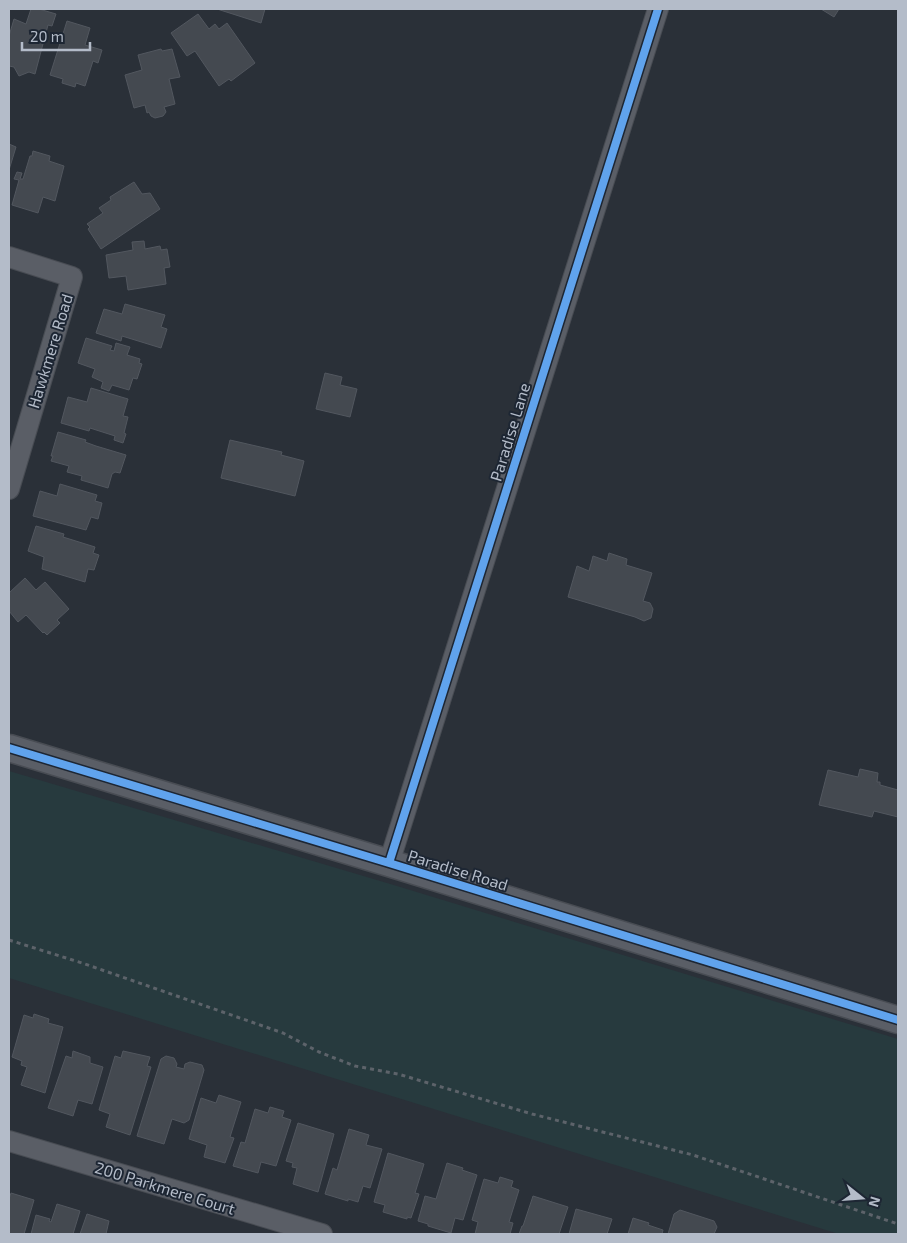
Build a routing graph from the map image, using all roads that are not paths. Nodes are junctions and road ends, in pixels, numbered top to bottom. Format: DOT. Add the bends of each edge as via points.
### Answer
graph roads {
  1 [pos="658,9"];
  2 [pos="9,257"];
  3 [pos="9,489"];
  4 [pos="9,748"];
  5 [pos="389,863"];
  6 [pos="898,1020"];
  7 [pos="9,1141"];
  8 [pos="322,1234"];
  1 -- 5 [label="street, Paradise Lane"];
  2 -- 3 [label="street, Hawkmere Road" via="72,277"];
  4 -- 5 [label="street, Paradise Road"];
  5 -- 6 [label="street, Paradise Road"];
  7 -- 8 [label="street, 200 Parkmere Court"];
}
